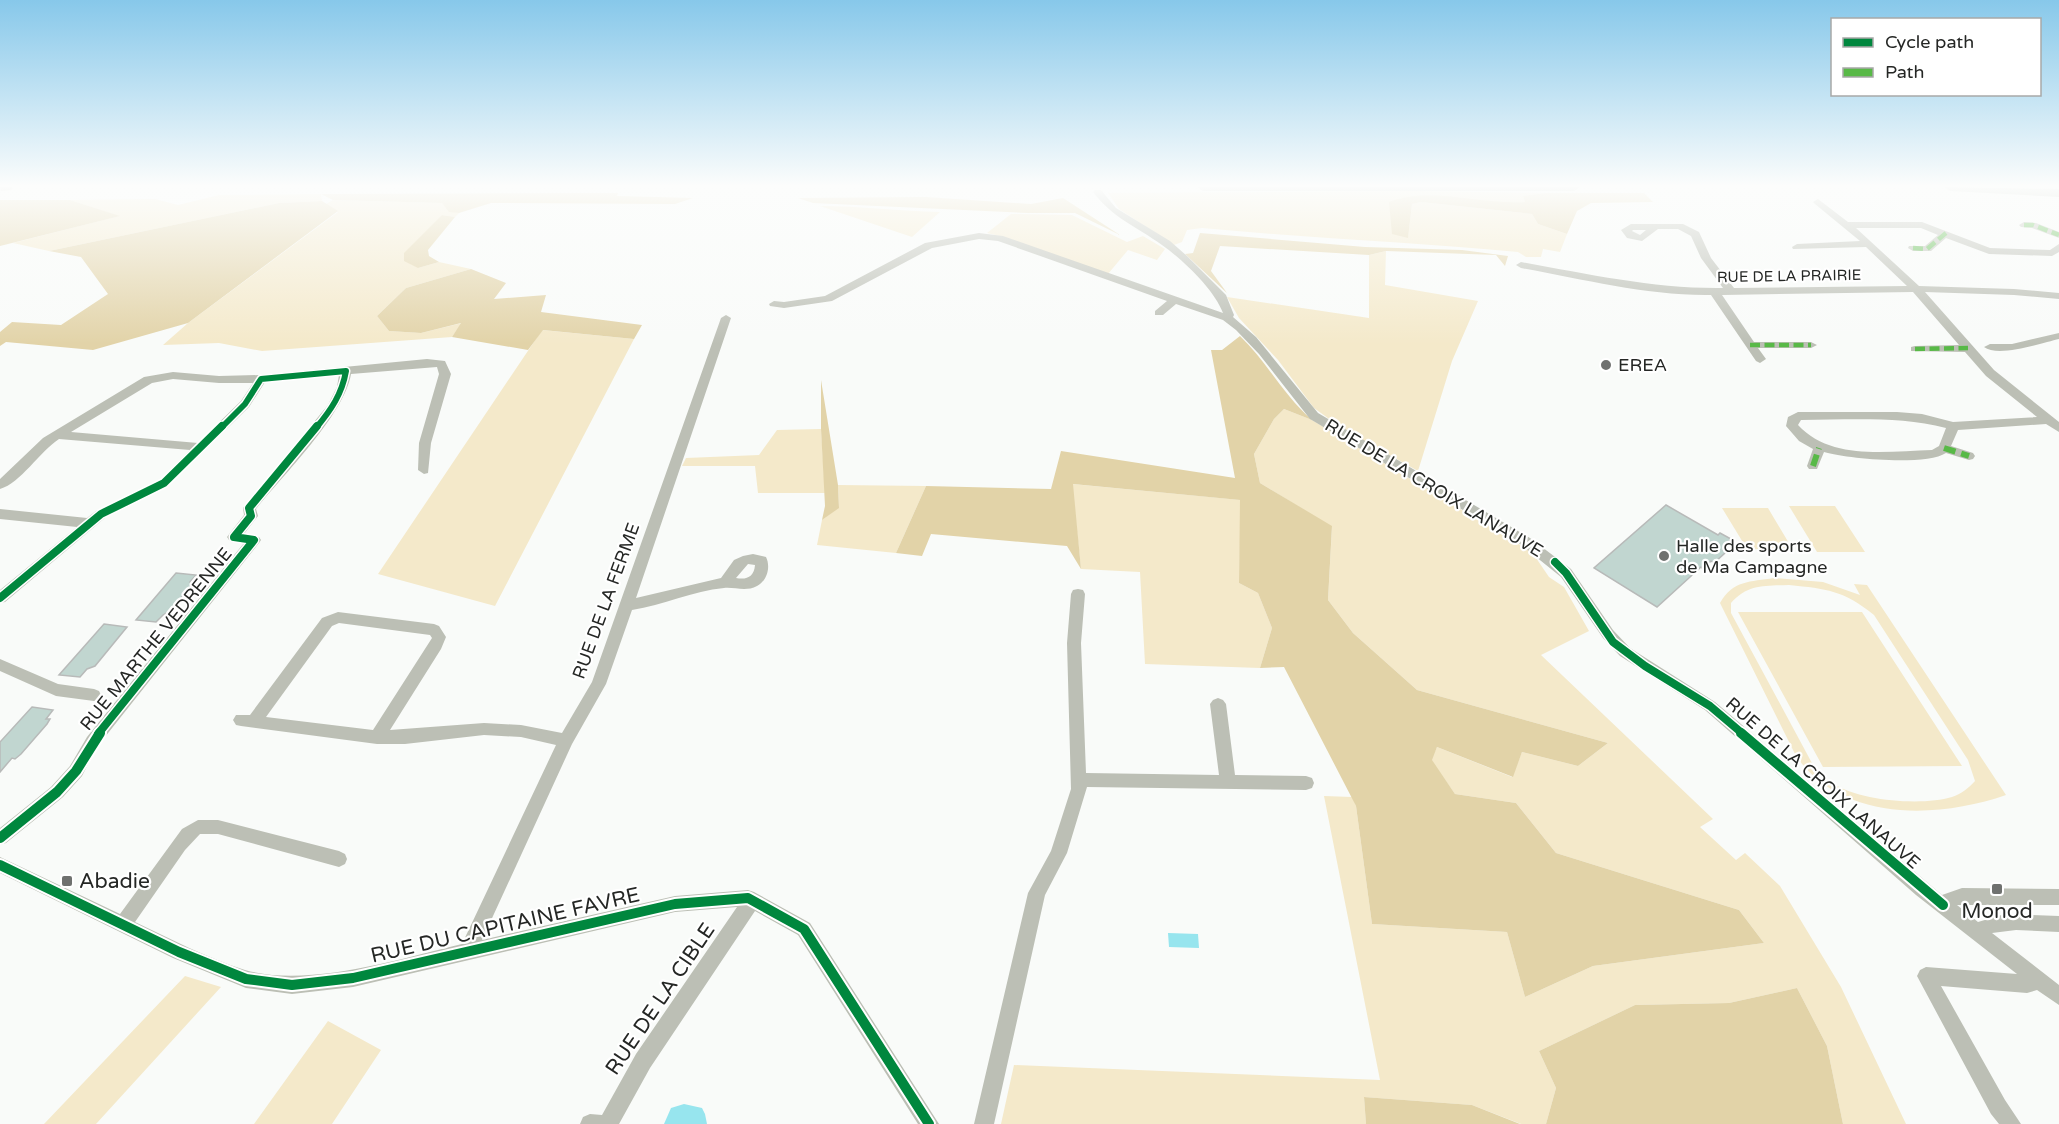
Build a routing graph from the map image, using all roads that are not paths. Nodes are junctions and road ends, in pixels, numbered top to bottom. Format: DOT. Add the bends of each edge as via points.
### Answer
graph roads {
  1 [pos="964,239"];
  2 [pos="1003,239"];
  3 [pos="1160,239"];
  4 [pos="1697,239"];
  5 [pos="1865,239"];
  6 [pos="1939,239"];
  7 [pos="1961,239"];
  8 [pos="1869,243"];
  9 [pos="1797,247"];
  10 [pos="2059,247"];
  11 [pos="1914,248"];
  12 [pos="1521,265"];
  13 [pos="1916,289"];
  14 [pos="1731,292"];
  15 [pos="1714,293"];
  16 [pos="2059,296"];
  17 [pos="1173,301"];
  18 [pos="774,304"];
  19 [pos="1159,313"];
  20 [pos="726,318"];
  21 [pos="1227,318"];
  22 [pos="2059,336"];
  23 [pos="1750,345"];
  24 [pos="1811,345"];
  25 [pos="1990,347"];
  26 [pos="1968,348"];
  27 [pos="1915,349"];
  28 [pos="1760,359"];
  29 [pos="346,371"];
  30 [pos="261,379"];
  31 [pos="2049,420"];
  32 [pos="1953,426"];
  33 [pos="2059,428"];
  34 [pos="56,435"];
  35 [pos="201,447"];
  36 [pos="1820,448"];
  37 [pos="1944,448"];
  38 [pos="1969,456"];
  39 [pos="1813,466"];
  40 [pos="424,470"];
  41 [pos="0,485"];
  42 [pos="0,514"];
  43 [pos="88,523"];
  44 [pos="725,583"];
  45 [pos="1078,594"];
  46 [pos="0,598"];
  47 [pos="627,605"];
  48 [pos="0,665"];
  49 [pos="94,695"];
  50 [pos="1218,704"];
  51 [pos="377,736"];
  52 [pos="567,740"];
  53 [pos="1079,780"];
  54 [pos="1228,782"];
  55 [pos="1306,783"];
  56 [pos="0,838"];
  57 [pos="339,859"];
  58 [pos="0,865"];
  59 [pos="2059,897"];
  60 [pos="752,900"];
  61 [pos="1943,905"];
  62 [pos="2059,924"];
  63 [pos="122,925"];
  64 [pos="1976,932"];
  65 [pos="467,953"];
  66 [pos="2038,980"];
  67 [pos="2059,996"];
  68 [pos="590,1124"];
  69 [pos="599,1124"];
  70 [pos="608,1124"];
  71 [pos="929,1124"];
  72 [pos="984,1124"];
  73 [pos="2011,1124"];
  1 -- 18 [label="street" via="929,245 820,301"];
  2 -- 17 [label="street"];
  3 -- 21 [label="street" via="1222,297"];
  4 -- 14 [label="street"];
  5 -- 8 [label="street"];
  6 -- 11 [label="street" via="1928,249"];
  7 -- 10 [label="street" via="1989,251 2052,254"];
  8 -- 9 [label="street"];
  8 -- 13 [label="street"];
  12 -- 15 [label="street, RUE DE LA PRAIRIE" via="1631,285"];
  13 -- 14 [label="street, RUE DE LA PRAIRIE"];
  13 -- 16 [label="street, RUE DE LA PRAIRIE"];
  13 -- 26 [label="street"];
  14 -- 15 [label="street, RUE DE LA PRAIRIE"];
  15 -- 23 [label="street"];
  17 -- 19 [label="street"];
  17 -- 21 [label="street"];
  20 -- 47 [label="street, RUE DE LA FERME"];
  21 -- 61 [label="street, RUE DE LA CROIX LANAUVE" via="1272,361 1314,416 1555,562 1573,581 1613,642 1710,706"];
  22 -- 25 [label="street" via="2012,347"];
  23 -- 24 [label="street"];
  23 -- 28 [label="street"];
  26 -- 27 [label="street"];
  26 -- 31 [label="street" via="1990,374"];
  29 -- 30 [label="street"];
  29 -- 40 [label="street" via="441,364 445,374 424,443"];
  29 -- 56 [label="street, RUE MARTHE VEDRENNE" via="333,407 249,508 250,516 234,537 254,540 92,742 76,771 57,792"];
  30 -- 34 [label="street" via="161,375"];
  30 -- 35 [label="street" via="245,404"];
  31 -- 32 [label="street"];
  31 -- 33 [label="street"];
  32 -- 36 [label="street" via="1897,416 1798,416 1792,420 1796,433"];
  32 -- 37 [label="street"];
  34 -- 35 [label="street"];
  34 -- 41 [label="street"];
  35 -- 43 [label="street" via="164,483"];
  36 -- 37 [label="street" via="1858,454 1935,454"];
  36 -- 39 [label="street"];
  37 -- 38 [label="street"];
  42 -- 43 [label="street"];
  43 -- 46 [label="street"];
  44 -- 47 [label="street" via="656,602"];
  45 -- 53 [label="street" via="1074,643"];
  47 -- 52 [label="street, RUE DE LA FERME" via="598,684"];
  48 -- 49 [label="street" via="56,690"];
  50 -- 54 [label="street"];
  51 -- 51 [label="street" via="248,721 327,622 338,617 434,630 439,637 436,645"];
  51 -- 52 [label="street" via="484,729"];
  52 -- 65 [label="street, RUE DE LA FERME"];
  53 -- 54 [label="street"];
  53 -- 72 [label="street" via="1059,853 1037,893"];
  54 -- 55 [label="street"];
  57 -- 63 [label="street" via="202,826 185,836"];
  58 -- 63 [label="street, RUE DU CAPITAINE FAVRE"];
  59 -- 61 [label="street" via="1962,897"];
  60 -- 65 [label="street, RUE DU CAPITAINE FAVRE" via="748,897 675,904"];
  60 -- 70 [label="street, RUE DE LA CIBLE" via="643,1061"];
  60 -- 71 [label="street, RUE DU CAPITAINE FAVRE" via="804,929"];
  61 -- 64 [label="street, RUE DE LA CROIX LANAUVE"];
  62 -- 64 [label="street" via="2001,923"];
  63 -- 65 [label="street, RUE DU CAPITAINE FAVRE" via="246,979 292,985 353,978"];
  64 -- 66 [label="street, RUE DE LA CROIX LANAUVE"];
  66 -- 67 [label="street, RUE DE LA CROIX LANAUVE"];
  66 -- 73 [label="street" via="2027,984 1926,976"];
  68 -- 69 [label="street"];
}
